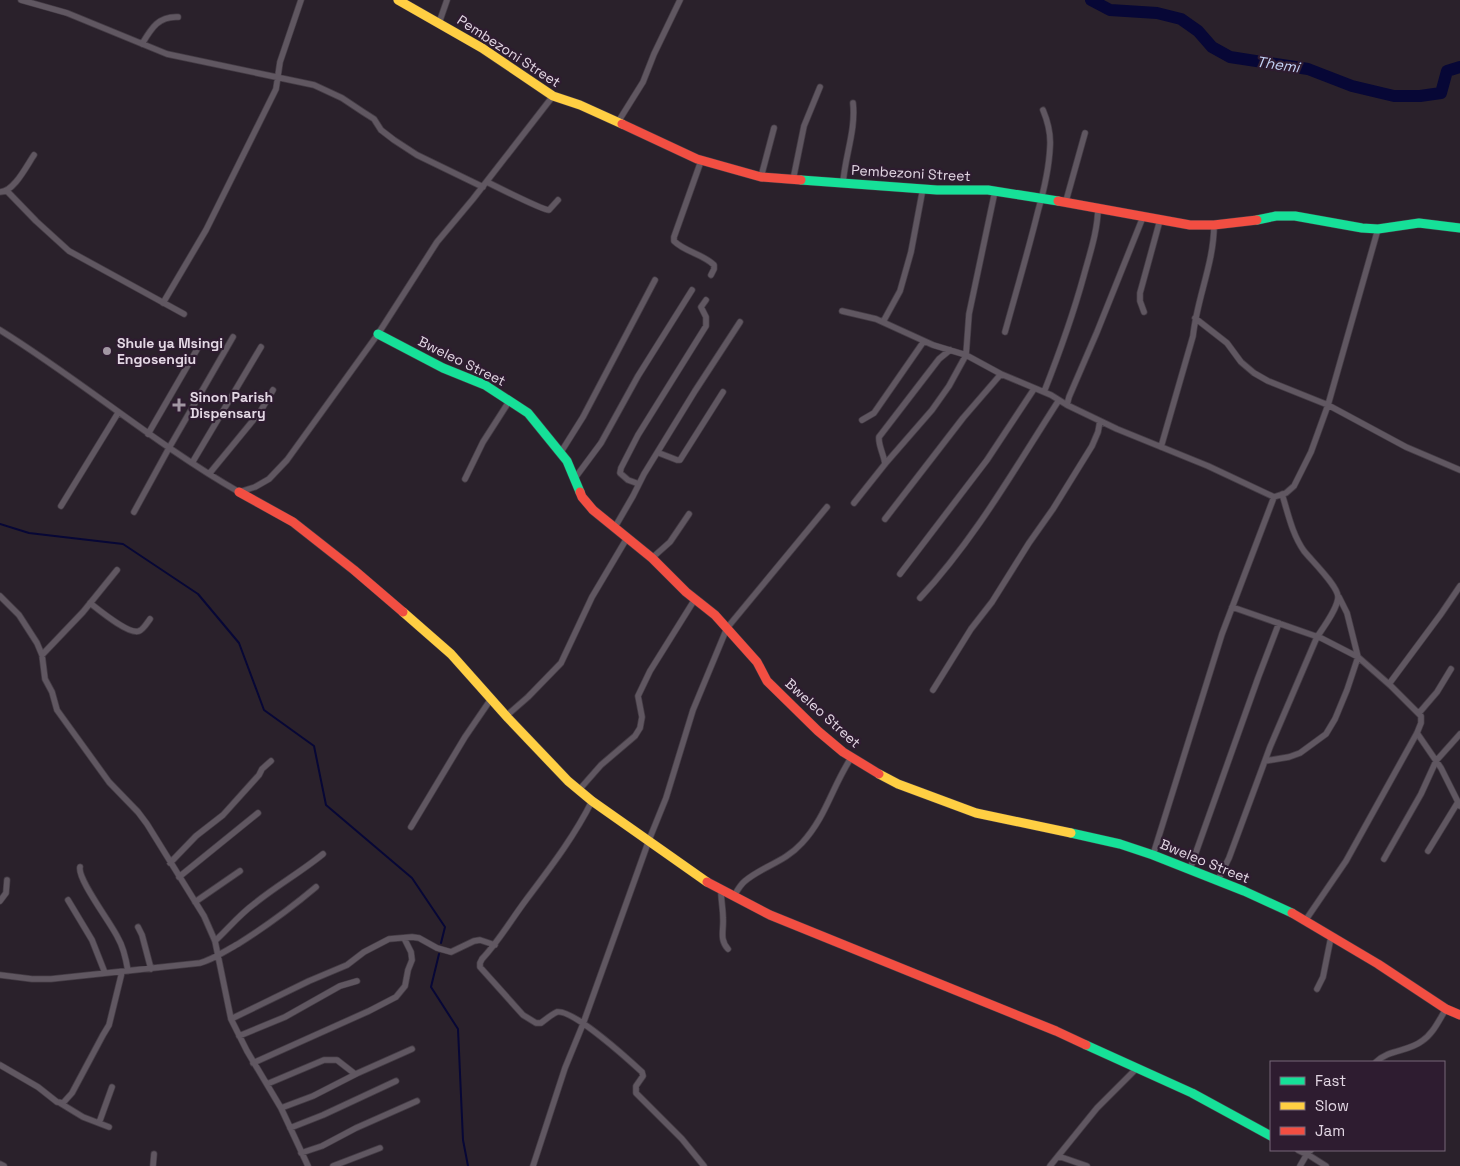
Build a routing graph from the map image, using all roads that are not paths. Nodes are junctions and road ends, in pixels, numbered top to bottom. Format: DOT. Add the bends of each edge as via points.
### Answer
graph roads {
  1 [pos="21,0"];
  2 [pos="301,0"];
  3 [pos="398,0"];
  4 [pos="447,0"];
  5 [pos="680,0"];
  6 [pos="35,2"];
  7 [pos="178,17"];
  8 [pos="440,23"];
  9 [pos="142,44"];
  10 [pos="277,77"];
  11 [pos="820,87"];
  12 [pos="553,96"];
  13 [pos="853,103"];
  14 [pos="1043,110"];
  15 [pos="618,122"];
  16 [pos="774,128"];
  17 [pos="1085,133"];
  18 [pos="34,155"];
  19 [pos="702,160"];
  20 [pos="761,177"];
  21 [pos="793,180"];
  22 [pos="843,183"];
  23 [pos="485,184"];
  24 [pos="923,188"];
  25 [pos="3,191"];
  26 [pos="994,191"];
  27 [pos="1042,198"];
  28 [pos="558,200"];
  29 [pos="1066,202"];
  30 [pos="1098,207"];
  31 [pos="1142,217"];
  32 [pos="1160,220"];
  33 [pos="1214,225"];
  34 [pos="1460,228"];
  35 [pos="1378,229"];
  36 [pos="711,275"];
  37 [pos="655,280"];
  38 [pos="692,290"];
  39 [pos="706,300"];
  40 [pos="163,303"];
  41 [pos="842,311"];
  42 [pos="1144,312"];
  43 [pos="184,314"];
  44 [pos="1195,318"];
  45 [pos="740,322"];
  46 [pos="883,322"];
  47 [pos="0,330"];
  48 [pos="1005,332"];
  49 [pos="378,334"];
  50 [pos="233,337"];
  51 [pos="924,341"];
  52 [pos="199,346"];
  53 [pos="261,347"];
  54 [pos="950,350"];
  55 [pos="966,354"];
  56 [pos="1001,374"];
  57 [pos="1034,389"];
  58 [pos="273,390"];
  59 [pos="723,392"];
  60 [pos="1044,392"];
  61 [pos="510,400"];
  62 [pos="1059,400"];
  63 [pos="1067,405"];
  64 [pos="1328,405"];
  65 [pos="118,413"];
  66 [pos="862,420"];
  67 [pos="1100,421"];
  68 [pos="148,434"];
  69 [pos="1161,447"];
  70 [pos="169,448"];
  71 [pos="561,452"];
  72 [pos="659,452"];
  73 [pos="192,463"];
  74 [pos="885,464"];
  75 [pos="1460,470"];
  76 [pos="209,474"];
  77 [pos="575,478"];
  78 [pos="465,479"];
  79 [pos="639,484"];
  80 [pos="239,492"];
  81 [pos="1282,494"];
  82 [pos="1274,497"];
  83 [pos="854,503"];
  84 [pos="61,506"];
  85 [pos="827,507"];
  86 [pos="134,512"];
  87 [pos="689,514"];
  88 [pos="885,519"];
  89 [pos="615,527"];
  90 [pos="627,538"];
  91 [pos="652,558"];
  92 [pos="117,570"];
  93 [pos="900,574"];
  94 [pos="1460,586"];
  95 [pos="1338,595"];
  96 [pos="0,596"];
  97 [pos="920,598"];
  98 [pos="695,599"];
  99 [pos="90,604"];
  100 [pos="1232,607"];
  101 [pos="150,619"];
  102 [pos="1279,623"];
  103 [pos="727,628"];
  104 [pos="1317,637"];
  105 [pos="42,655"];
  106 [pos="1358,657"];
  107 [pos="1451,669"];
  108 [pos="1389,684"];
  109 [pos="933,690"];
  110 [pos="491,698"];
  111 [pos="1419,713"];
  112 [pos="506,716"];
  113 [pos="1417,733"];
  114 [pos="1460,734"];
  115 [pos="851,758"];
  116 [pos="271,761"];
  117 [pos="1266,761"];
  118 [pos="1436,761"];
  119 [pos="579,790"];
  120 [pos="1458,800"];
  121 [pos="592,801"];
  122 [pos="258,813"];
  123 [pos="411,827"];
  124 [pos="649,840"];
  125 [pos="1428,851"];
  126 [pos="323,854"];
  127 [pos="1153,855"];
  128 [pos="1384,859"];
  129 [pos="170,863"];
  130 [pos="80,866"];
  131 [pos="1190,869"];
  132 [pos="240,871"];
  133 [pos="179,877"];
  134 [pos="7,880"];
  135 [pos="1218,880"];
  136 [pos="316,887"];
  137 [pos="721,890"];
  138 [pos="734,896"];
  139 [pos="68,900"];
  140 [pos="0,901"];
  141 [pos="195,902"];
  142 [pos="1305,921"];
  143 [pos="138,928"];
  144 [pos="1331,937"];
  145 [pos="404,938"];
  146 [pos="215,941"];
  147 [pos="495,945"];
  148 [pos="728,949"];
  149 [pos="218,956"];
  150 [pos="150,969"];
  151 [pos="125,971"];
  152 [pos="105,973"];
  153 [pos="0,975"];
  154 [pos="357,981"];
  155 [pos="1317,989"];
  156 [pos="1446,1009"];
  157 [pos="1460,1015"];
  158 [pos="231,1019"];
  159 [pos="583,1024"];
  160 [pos="239,1036"];
  161 [pos="412,1049"];
  162 [pos="1378,1061"];
  163 [pos="253,1063"];
  164 [pos="0,1065"];
  165 [pos="1137,1068"];
  166 [pos="355,1074"];
  167 [pos="396,1081"];
  168 [pos="267,1084"];
  169 [pos="112,1087"];
  170 [pos="417,1101"];
  171 [pos="60,1103"];
  172 [pos="281,1108"];
  173 [pos="99,1124"];
  174 [pos="109,1127"];
  175 [pos="290,1128"];
  176 [pos="1270,1135"];
  177 [pos="380,1148"];
  178 [pos="1309,1152"];
  179 [pos="301,1153"];
  180 [pos="154,1154"];
  181 [pos="1058,1156"];
  182 [pos="0,1165"];
  183 [pos="4,1166"];
  184 [pos="153,1166"];
  185 [pos="308,1166"];
  186 [pos="333,1166"];
  187 [pos="533,1166"];
  188 [pos="704,1166"];
  189 [pos="1050,1166"];
  190 [pos="1087,1166"];
  191 [pos="1300,1166"];
  192 [pos="1326,1166"];
  1 -- 6 [label="street"];
  2 -- 10 [label="street"];
  3 -- 8 [label="street, Pembezoni Street"];
  4 -- 8 [label="street"];
  5 -- 15 [label="street" via="643,82"];
  6 -- 9 [label="street"];
  7 -- 9 [label="street" via="162,20"];
  8 -- 12 [label="street, Pembezoni Street"];
  9 -- 10 [label="street" via="167,54"];
  10 -- 23 [label="street" via="314,85 342,98 374,119 381,130 417,156"];
  10 -- 40 [label="street" via="276,89 206,230"];
  11 -- 21 [label="street" via="804,126"];
  12 -- 15 [label="street, Pembezoni Street"];
  12 -- 23 [label="street"];
  13 -- 22 [label="street" via="854,119"];
  14 -- 27 [label="street" via="1051,146"];
  15 -- 19 [label="street, Pembezoni Street"];
  16 -- 20 [label="street"];
  17 -- 29 [label="street"];
  18 -- 25 [label="street" via="13,186"];
  19 -- 20 [label="street, Pembezoni Street"];
  19 -- 36 [label="street" via="674,241 711,262 714,269"];
  20 -- 21 [label="street, Pembezoni Street"];
  21 -- 22 [label="street, Pembezoni Street"];
  22 -- 24 [label="street, Pembezoni Street"];
  23 -- 28 [label="street" via="545,210"];
  23 -- 49 [label="street" via="437,242"];
  24 -- 26 [label="street, Pembezoni Street"];
  24 -- 46 [label="street" via="900,291"];
  25 -- 40 [label="street" via="69,251"];
  26 -- 27 [label="street, Pembezoni Street"];
  26 -- 55 [label="street" via="969,314"];
  27 -- 29 [label="street, Pembezoni Street"];
  27 -- 48 [label="street"];
  29 -- 30 [label="street, Pembezoni Street"];
  30 -- 31 [label="street, Pembezoni Street"];
  30 -- 60 [label="street" via="1091,249 1072,318"];
  31 -- 32 [label="street, Pembezoni Street"];
  31 -- 63 [label="street"];
  32 -- 33 [label="street, Pembezoni Street"];
  32 -- 42 [label="street" via="1140,293"];
  33 -- 35 [label="street, Pembezoni Street" via="1294,216"];
  33 -- 44 [label="street" via="1212,250"];
  34 -- 35 [label="street, Pembezoni Street" via="1419,223"];
  35 -- 64 [label="street"];
  37 -- 71 [label="street" via="583,417"];
  38 -- 77 [label="street" via="601,443"];
  39 -- 79 [label="street" via="701,307 706,326 638,435 620,473"];
  40 -- 43 [label="street"];
  41 -- 46 [label="street"];
  44 -- 64 [label="street" via="1227,343 1254,373"];
  44 -- 69 [label="street"];
  45 -- 72 [label="street"];
  46 -- 51 [label="street"];
  47 -- 65 [label="street"];
  49 -- 61 [label="street, Bweleo Street"];
  49 -- 80 [label="street" via="287,460 269,479"];
  50 -- 70 [label="street"];
  51 -- 54 [label="street"];
  51 -- 66 [label="street" via="874,413"];
  52 -- 68 [label="street"];
  53 -- 73 [label="street"];
  54 -- 55 [label="street"];
  54 -- 74 [label="street" via="939,359 879,437"];
  55 -- 56 [label="street"];
  55 -- 74 [label="street" via="932,410"];
  56 -- 57 [label="street"];
  56 -- 88 [label="street"];
  57 -- 60 [label="street"];
  57 -- 93 [label="street" via="987,460"];
  58 -- 76 [label="street" via="260,412"];
  59 -- 72 [label="street" via="680,460"];
  60 -- 62 [label="street"];
  61 -- 71 [label="street, Bweleo Street" via="528,413"];
  61 -- 78 [label="street" via="483,442"];
  62 -- 63 [label="street"];
  62 -- 97 [label="street" via="966,544"];
  63 -- 67 [label="street"];
  64 -- 75 [label="street" via="1406,447"];
  64 -- 81 [label="street" via="1311,452 1294,486"];
  65 -- 68 [label="street"];
  65 -- 84 [label="street"];
  67 -- 69 [label="street"];
  67 -- 109 [label="street" via="1092,446 1053,509"];
  68 -- 70 [label="street"];
  69 -- 82 [label="street"];
  70 -- 73 [label="street"];
  70 -- 86 [label="street"];
  71 -- 77 [label="street, Bweleo Street"];
  72 -- 79 [label="street"];
  73 -- 76 [label="street"];
  74 -- 83 [label="street"];
  76 -- 80 [label="street"];
  77 -- 89 [label="street, Bweleo Street" via="587,504"];
  79 -- 89 [label="street"];
  80 -- 110 [label="street" via="293,522 354,570 452,654"];
  81 -- 82 [label="street"];
  81 -- 95 [label="street" via="1302,549"];
  82 -- 100 [label="street"];
  85 -- 103 [label="street"];
  87 -- 91 [label="street" via="670,542"];
  89 -- 90 [label="street, Bweleo Street"];
  90 -- 91 [label="street, Bweleo Street"];
  90 -- 112 [label="street" via="592,597 561,663"];
  91 -- 98 [label="street, Bweleo Street"];
  92 -- 99 [label="street"];
  94 -- 108 [label="street"];
  95 -- 104 [label="street" via="1328,622"];
  95 -- 106 [label="street" via="1347,613"];
  96 -- 105 [label="street" via="19,615"];
  98 -- 103 [label="street, Bweleo Street"];
  98 -- 119 [label="street" via="638,696 642,717 640,728"];
  99 -- 101 [label="street" via="130,632 142,630"];
  99 -- 105 [label="street"];
  100 -- 102 [label="street"];
  100 -- 127 [label="street"];
  102 -- 104 [label="street"];
  102 -- 131 [label="street"];
  103 -- 115 [label="street, Bweleo Street" via="757,662 767,681"];
  103 -- 124 [label="street" via="693,710 666,798"];
  104 -- 106 [label="street"];
  104 -- 117 [label="street"];
  105 -- 129 [label="street" via="45,679 57,710 108,782 138,812"];
  106 -- 108 [label="street"];
  106 -- 117 [label="street" via="1335,719 1326,734 1289,757"];
  107 -- 111 [label="street"];
  108 -- 111 [label="street"];
  110 -- 112 [label="street"];
  110 -- 123 [label="street"];
  111 -- 113 [label="street" via="1421,724"];
  112 -- 119 [label="street"];
  113 -- 118 [label="street"];
  113 -- 142 [label="street" via="1346,861"];
  114 -- 118 [label="street"];
  115 -- 127 [label="street, Bweleo Street" via="898,784 976,813 1120,844"];
  115 -- 138 [label="street" via="812,833 787,858 744,882"];
  116 -- 129 [label="street" via="223,815 196,836"];
  117 -- 135 [label="street"];
  118 -- 120 [label="street"];
  118 -- 128 [label="street"];
  119 -- 121 [label="street"];
  120 -- 125 [label="street"];
  121 -- 124 [label="street"];
  121 -- 147 [label="street" via="561,853"];
  122 -- 133 [label="street"];
  124 -- 137 [label="street"];
  124 -- 159 [label="street"];
  126 -- 146 [label="street" via="252,904"];
  127 -- 131 [label="street, Bweleo Street"];
  129 -- 133 [label="street"];
  130 -- 151 [label="street" via="80,875 119,938"];
  131 -- 135 [label="street, Bweleo Street"];
  132 -- 141 [label="street"];
  133 -- 141 [label="street"];
  134 -- 140 [label="street" via="6,893"];
  135 -- 142 [label="street, Bweleo Street"];
  136 -- 149 [label="street" via="271,922"];
  137 -- 138 [label="street"];
  137 -- 148 [label="street" via="722,939"];
  138 -- 165 [label="street" via="770,915 1033,1021"];
  139 -- 152 [label="street" via="92,940"];
  141 -- 146 [label="street"];
  142 -- 144 [label="street, Bweleo Street"];
  143 -- 150 [label="street"];
  144 -- 155 [label="street" via="1323,977"];
  144 -- 156 [label="street, Bweleo Street"];
  145 -- 147 [label="street" via="419,938 451,952 467,942 480,940"];
  145 -- 158 [label="street" via="390,939 347,965"];
  145 -- 163 [label="street" via="412,960 405,986 396,997"];
  146 -- 149 [label="street"];
  147 -- 159 [label="street" via="482,959 480,967 523,1015 541,1023 556,1012"];
  149 -- 150 [label="street" via="200,963"];
  149 -- 158 [label="street"];
  150 -- 151 [label="street"];
  151 -- 152 [label="street"];
  151 -- 171 [label="street" via="109,1025 72,1093"];
  152 -- 153 [label="street" via="32,979"];
  154 -- 160 [label="street" via="340,986 285,1017"];
  156 -- 157 [label="street, Bweleo Street"];
  156 -- 162 [label="street" via="1424,1041"];
  158 -- 160 [label="street"];
  159 -- 187 [label="street"];
  159 -- 188 [label="street" via="642,1072 636,1093"];
  160 -- 163 [label="street"];
  161 -- 166 [label="street"];
  163 -- 168 [label="street"];
  164 -- 171 [label="street"];
  165 -- 176 [label="street" via="1192,1093"];
  165 -- 181 [label="street" via="1097,1108"];
  166 -- 168 [label="street" via="337,1060 324,1060"];
  166 -- 172 [label="street"];
  167 -- 175 [label="street"];
  168 -- 172 [label="street"];
  169 -- 173 [label="street"];
  170 -- 179 [label="street"];
  171 -- 173 [label="street"];
  172 -- 175 [label="street"];
  173 -- 174 [label="street"];
  175 -- 179 [label="street"];
  177 -- 186 [label="street"];
  178 -- 191 [label="street"];
  178 -- 192 [label="street"];
  179 -- 185 [label="street"];
  180 -- 184 [label="street"];
  181 -- 189 [label="street"];
  181 -- 190 [label="street"];
  182 -- 183 [label="street"];
}
